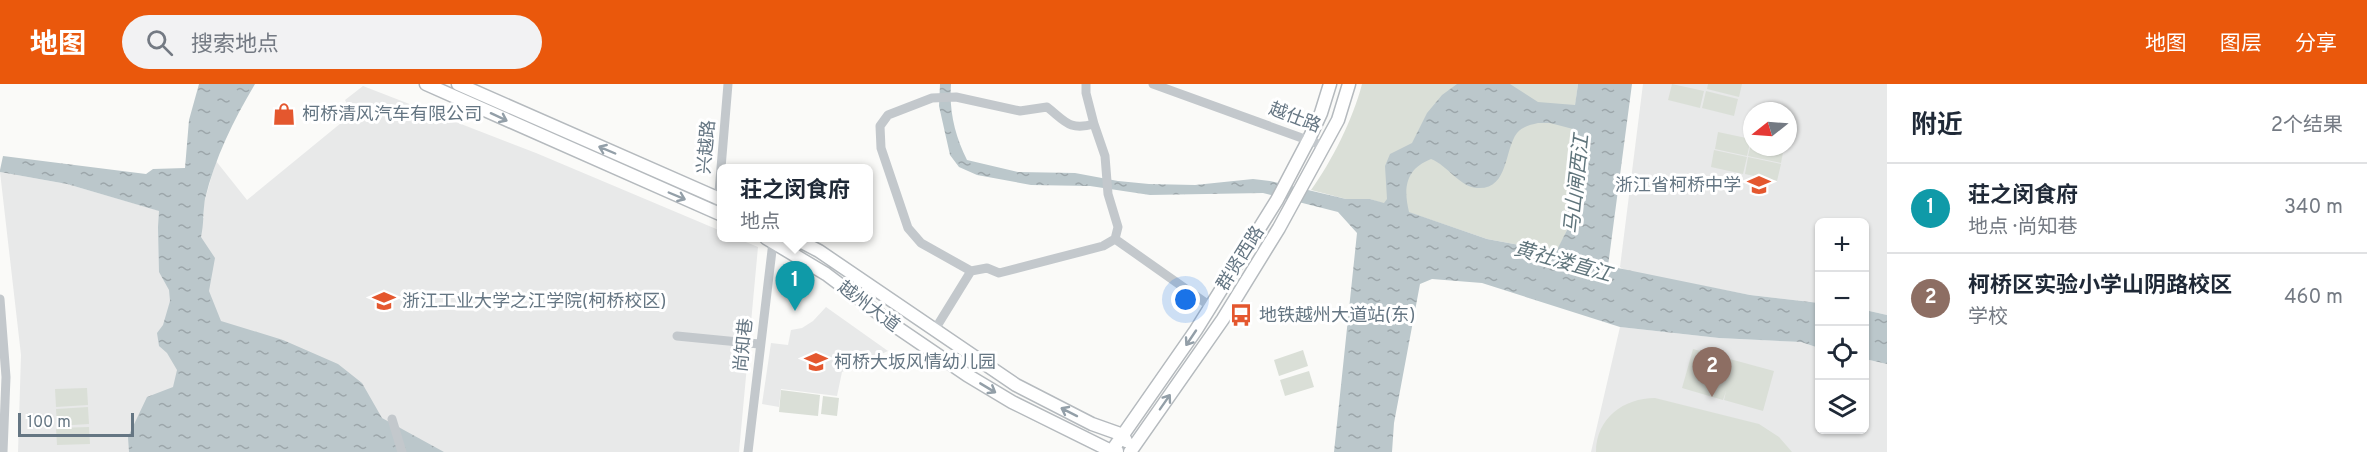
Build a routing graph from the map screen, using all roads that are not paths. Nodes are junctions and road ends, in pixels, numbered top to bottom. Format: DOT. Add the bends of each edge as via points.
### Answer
graph roads {
  1 [pos="426,84"];
  2 [pos="458,84"];
  3 [pos="728,84"];
  4 [pos="1086,84"];
  5 [pos="1153,84"];
  6 [pos="1330,84"];
  7 [pos="1349,84"];
  8 [pos="1094,124"];
  9 [pos="1309,139"];
  10 [pos="1324,146"];
  11 [pos="722,164"];
  12 [pos="717,199"];
  13 [pos="717,213"];
  14 [pos="1115,239"];
  15 [pos="769,242"];
  16 [pos="774,242"];
  17 [pos="803,242"];
  18 [pos="971,271"];
  19 [pos="0,299"];
  20 [pos="1210,306"];
  21 [pos="934,331"];
  22 [pos="676,336"];
  23 [pos="759,344"];
  24 [pos="392,419"];
  25 [pos="1123,435"];
  26 [pos="1134,451"];
  27 [pos="3,452"];
  28 [pos="402,452"];
  29 [pos="748,452"];
  30 [pos="1111,452"];
  1 -- 13 [label="main road, one-way"];
  12 -- 2 [label="main road, one-way"];
  3 -- 11 [label="street, 兴越路"];
  4 -- 8 [label="street"];
  5 -- 9 [label="street, 越仕路"];
  6 -- 9 [label="main road, 群贤西路"];
  7 -- 10 [label="main road, 群贤西路" via="1338,120"];
  8 -- 14 [label="street" via="1105,156 1108,194 1118,227"];
  8 -- 18 [label="street" via="1067,124 1047,107 1020,111 957,97 932,98 888,115 880,126 881,148 908,228 921,243"];
  9 -- 10 [label="street, 越仕路"];
  9 -- 20 [label="main road, 群贤西路" via="1277,200"];
  26 -- 10 [label="main road, 群贤西路, one-way" via="1223,319"];
  14 -- 18 [label="street" via="1103,246 999,273 987,268"];
  14 -- 20 [label="street"];
  15 -- 23 [label="street, 尚知巷"];
  16 -- 30 [label="main road, 越州大道, one-way" via="826,274 968,375"];
  17 -- 21 [label="main road, 越州大道"];
  18 -- 21 [label="street"];
  19 -- 27 [label="street" via="6,377"];
  20 -- 25 [label="main road, 群贤西路, one-way"];
  25 -- 21 [label="main road, 越州大道, one-way" via="1092,424 1016,385"];
  22 -- 23 [label="street"];
  23 -- 29 [label="street, 尚知巷"];
  24 -- 28 [label="street"];
  25 -- 26 [label="main road"];
  25 -- 30 [label="main road, 群贤西路"];
  26 -- 30 [label="main road, 越州大道"];
}
